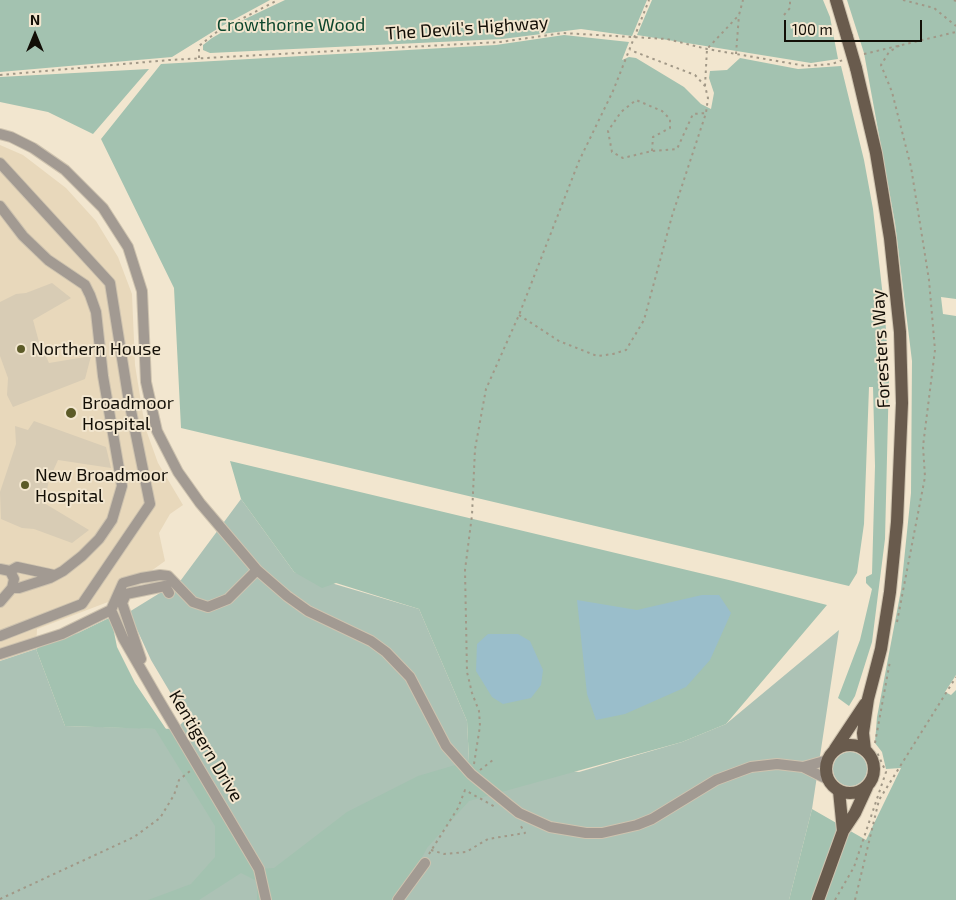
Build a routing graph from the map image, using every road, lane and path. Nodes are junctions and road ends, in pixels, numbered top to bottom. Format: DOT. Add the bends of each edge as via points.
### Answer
graph roads {
  1 [pos="278,0"];
  2 [pos="650,0"];
  3 [pos="743,0"];
  4 [pos="790,0"];
  5 [pos="836,0"];
  6 [pos="903,0"];
  7 [pos="739,14"];
  8 [pos="784,15"];
  9 [pos="956,26"];
  10 [pos="956,32"];
  11 [pos="634,37"];
  12 [pos="707,49"];
  13 [pos="630,50"];
  14 [pos="736,54"];
  15 [pos="861,55"];
  16 [pos="199,58"];
  17 [pos="843,60"];
  18 [pos="0,75"];
  19 [pos="705,86"];
  20 [pos="706,113"];
  21 [pos="0,134"];
  22 [pos="652,150"];
  23 [pos="0,163"];
  24 [pos="0,206"];
  25 [pos="519,315"];
  26 [pos="5,570"];
  27 [pos="258,570"];
  28 [pos="55,575"];
  29 [pos="12,588"];
  30 [pos="169,593"];
  31 [pos="0,602"];
  32 [pos="112,610"];
  33 [pos="0,636"];
  34 [pos="0,654"];
  35 [pos="140,667"];
  36 [pos="956,677"];
  37 [pos="868,699"];
  38 [pos="865,750"];
  39 [pos="831,755"];
  40 [pos="492,760"];
  41 [pos="198,764"];
  42 [pos="803,767"];
  43 [pos="472,770"];
  44 [pos="829,780"];
  45 [pos="867,787"];
  46 [pos="839,791"];
  47 [pos="500,810"];
  48 [pos="517,820"];
  49 [pos="843,830"];
  50 [pos="425,863"];
  51 [pos="0,899"];
  52 [pos="266,900"];
  53 [pos="398,900"];
  54 [pos="818,900"];
  55 [pos="854,900"];
  1 -- 16 [label="path" via="218,31 199,46"];
  2 -- 11 [label="path"];
  3 -- 7 [label="path"];
  4 -- 8 [label="path" via="790,8"];
  5 -- 37 [label="main road, Foresters Way, bridge" via="876,153 890,238 902,368 899,489 892,576 887,622"];
  6 -- 9 [label="path" via="934,8"];
  7 -- 12 [label="path"];
  7 -- 14 [label="path"];
  10 -- 15 [label="path"];
  11 -- 12 [label="path, The Devil's Highway" via="667,39"];
  11 -- 13 [label="path"];
  11 -- 16 [label="path, The Devil's Highway" via="563,33 500,42"];
  12 -- 14 [label="path, The Devil's Highway"];
  12 -- 19 [label="path"];
  13 -- 19 [label="path" via="695,75"];
  13 -- 25 [label="path" via="580,161"];
  14 -- 17 [label="path, The Devil's Highway" via="806,66"];
  16 -- 18 [label="path, The Devil's Highway"];
  19 -- 20 [label="path" via="708,98"];
  20 -- 22 [label="path" via="693,114 677,149"];
  20 -- 25 [label="path" via="672,216 644,320 626,350 597,356 560,341"];
  21 -- 27 [label="street" via="33,148 65,170 103,208 128,247 142,291 146,382 156,431 178,472 200,503"];
  22 -- 22 [label="path" via="623,158 612,152 608,131 621,112 636,100 662,111 670,119 670,128 653,137"];
  23 -- 33 [label="street" via="110,283 150,504 82,604"];
  24 -- 28 [label="street" via="23,236 48,260 85,285 90,295 96,312 103,376 120,469 122,486 112,520 82,556"];
  25 -- 43 [label="path" via="486,389 475,449 464,600 467,672 479,711 480,726"];
  26 -- 28 [label="street" via="16,568"];
  26 -- 29 [label="street" via="14,579"];
  27 -- 32 [label="street" via="228,599 208,607 193,602 168,576 160,574 141,578 123,583"];
  27 -- 43 [label="street" via="308,611 371,641 386,652 410,677 446,746"];
  28 -- 29 [label="street"];
  29 -- 31 [label="street"];
  30 -- 35 [label="street" via="165,586 126,594 122,603 141,658"];
  32 -- 34 [label="street" via="62,634"];
  32 -- 35 [label="street, Kentigern Drive"];
  35 -- 41 [label="street, Kentigern Drive"];
  36 -- 55 [label="path" via="878,801"];
  37 -- 38 [label="main road, Foresters Way" via="863,733"];
  37 -- 39 [label="main road, Foresters Way"];
  38 -- 39 [label="main road" via="850,745"];
  38 -- 45 [label="main road" via="873,760 874,768"];
  39 -- 42 [label="street"];
  39 -- 44 [label="main road" via="826,768"];
  40 -- 43 [label="path" via="480,770"];
  41 -- 51 [label="path" via="179,780 160,818 134,837"];
  41 -- 52 [label="street, Kentigern Drive" via="259,869"];
  42 -- 43 [label="street" via="777,764 751,767 710,783 669,811 637,826 602,833 550,827 534,820 520,813"];
  42 -- 44 [label="street"];
  44 -- 46 [label="main road"];
  45 -- 46 [label="main road" via="852,793"];
  45 -- 49 [label="main road"];
  46 -- 49 [label="main road"];
  47 -- 48 [label="path" via="465,790 432,850 444,854 466,852 488,838 525,833"];
  49 -- 54 [label="main road"];
  50 -- 53 [label="street"];
}
